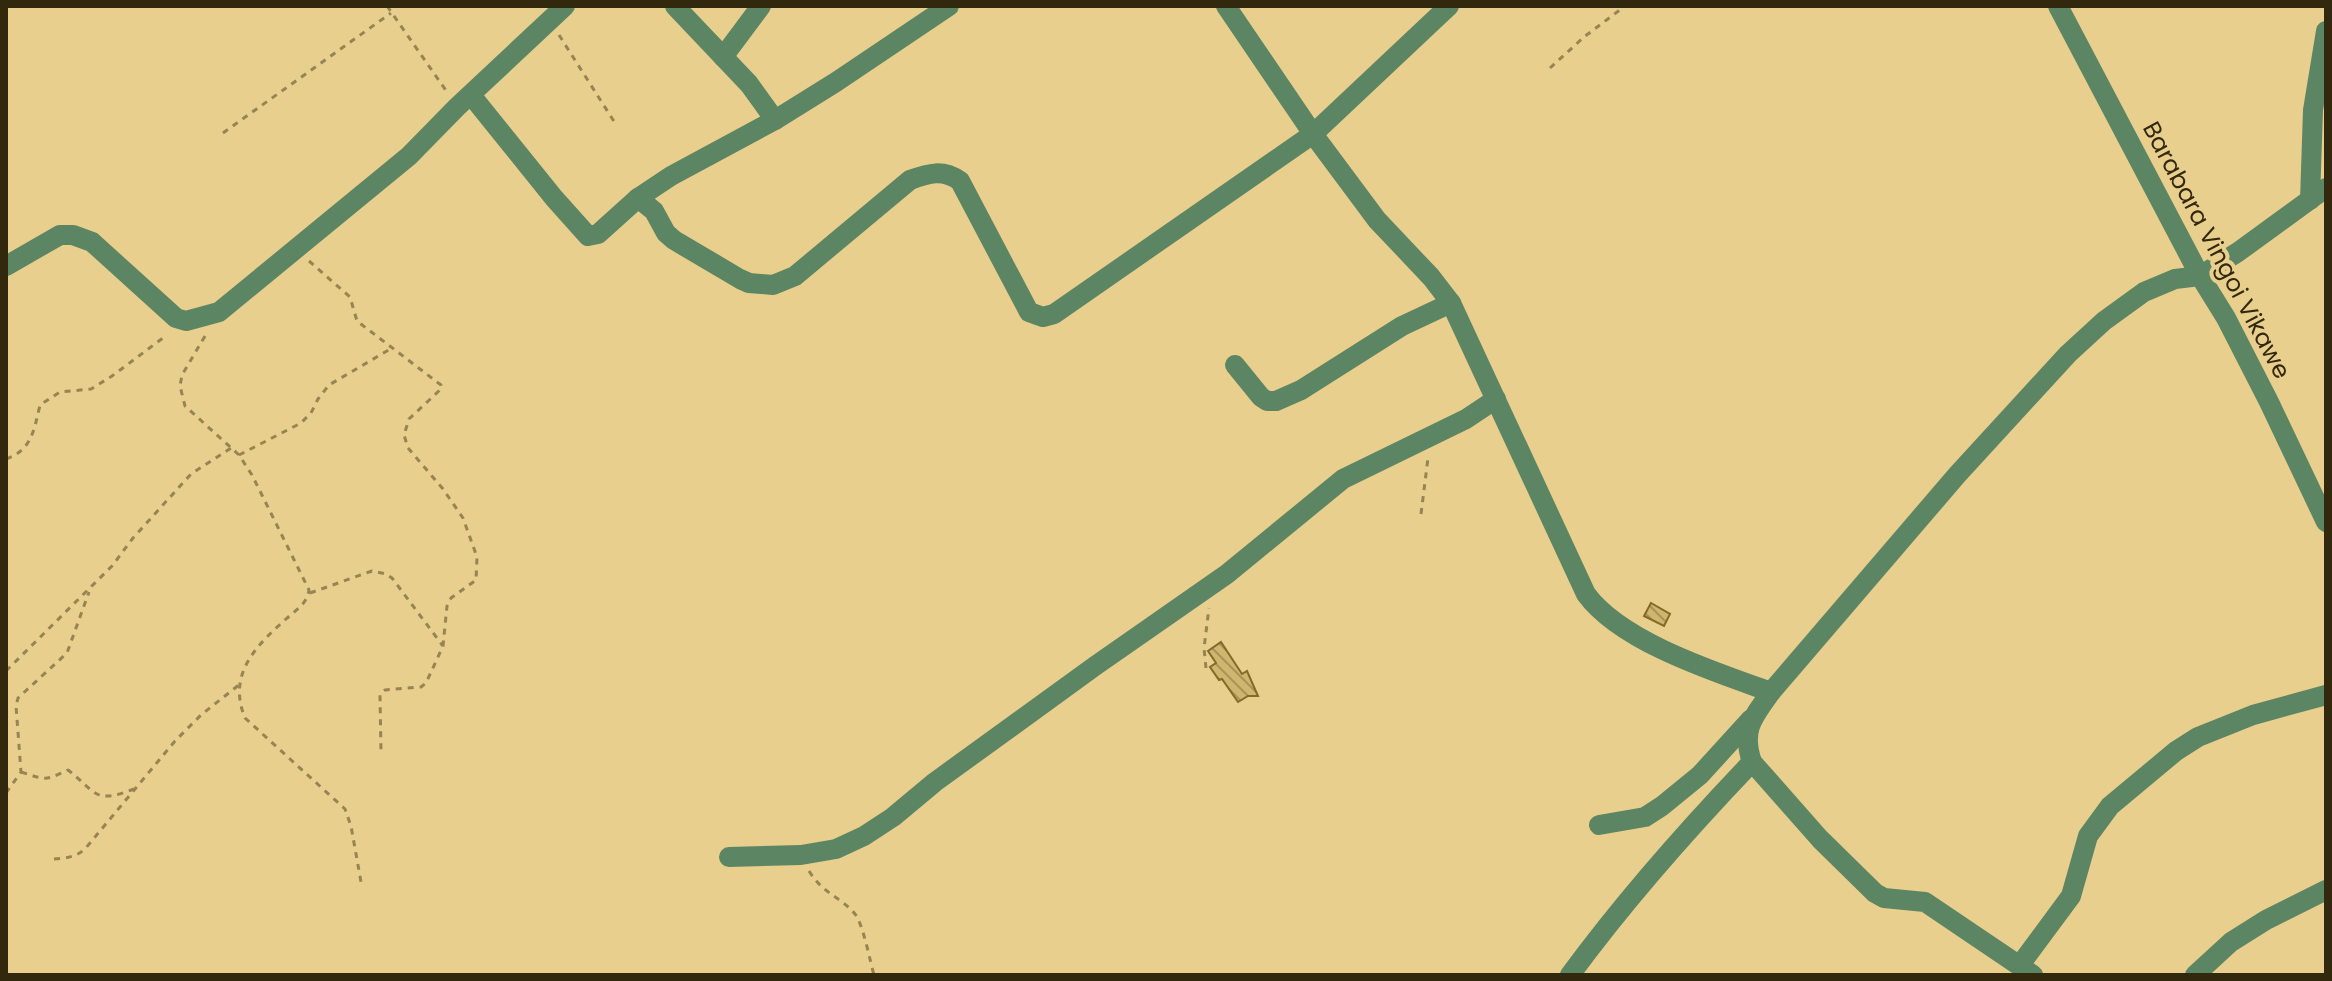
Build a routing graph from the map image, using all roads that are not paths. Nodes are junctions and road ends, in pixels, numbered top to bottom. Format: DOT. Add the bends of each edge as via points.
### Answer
graph roads {
  1 [pos="675,6"];
  2 [pos="761,6"];
  3 [pos="949,6"];
  4 [pos="1226,6"];
  5 [pos="1449,6"];
  6 [pos="2058,6"];
  7 [pos="558,13"];
  8 [pos="2326,31"];
  9 [pos="723,57"];
  10 [pos="464,101"];
  11 [pos="775,120"];
  12 [pos="1313,134"];
  13 [pos="2318,194"];
  14 [pos="638,198"];
  15 [pos="6,266"];
  16 [pos="2200,276"];
  17 [pos="1451,303"];
  18 [pos="1235,365"];
  19 [pos="1496,399"];
  20 [pos="2326,522"];
  21 [pos="1771,692"];
  22 [pos="2326,695"];
  23 [pos="1752,719"];
  24 [pos="1752,762"];
  25 [pos="1599,825"];
  26 [pos="729,857"];
  27 [pos="2326,890"];
  28 [pos="2027,970"];
  29 [pos="1570,975"];
  30 [pos="2195,975"];
  1 -- 9 [label="street"];
  2 -- 9 [label="street"];
  3 -- 11 [label="street"];
  4 -- 12 [label="street"];
  5 -- 12 [label="street"];
  6 -- 16 [label="street, Barabara Vingoi Vikawe"];
  7 -- 10 [label="street"];
  8 -- 13 [label="street" via="2313,110"];
  9 -- 11 [label="street"];
  10 -- 14 [label="street" via="588,236 598,234"];
  10 -- 15 [label="street" via="409,156 219,312 186,321 168,312 92,242 73,235 60,235"];
  11 -- 14 [label="street"];
  12 -- 14 [label="street" via="1043,317 1029,312 960,181 948,174 928,173 910,180 795,276 773,285 749,283 680,244"];
  12 -- 17 [label="street" via="1377,220"];
  13 -- 16 [label="street"];
  16 -- 20 [label="street, Barabara Vingoi Vikawe"];
  16 -- 21 [label="street" via="2144,292 2068,354"];
  17 -- 18 [label="street" via="1276,401 1261,397"];
  17 -- 19 [label="street"];
  19 -- 21 [label="street" via="1592,603 1654,645"];
  19 -- 26 [label="street" via="1343,479 1213,584 864,836 836,849 801,855"];
  21 -- 23 [label="street"];
  22 -- 28 [label="street" via="2198,737 2110,806 2088,836 2071,896"];
  23 -- 24 [label="street" via="1747,740"];
  23 -- 25 [label="street" via="1700,775 1662,806 1645,817"];
  24 -- 28 [label="street" via="1875,893 1925,902"];
  24 -- 29 [label="street"];
  27 -- 30 [label="street" via="2231,942"];
}
